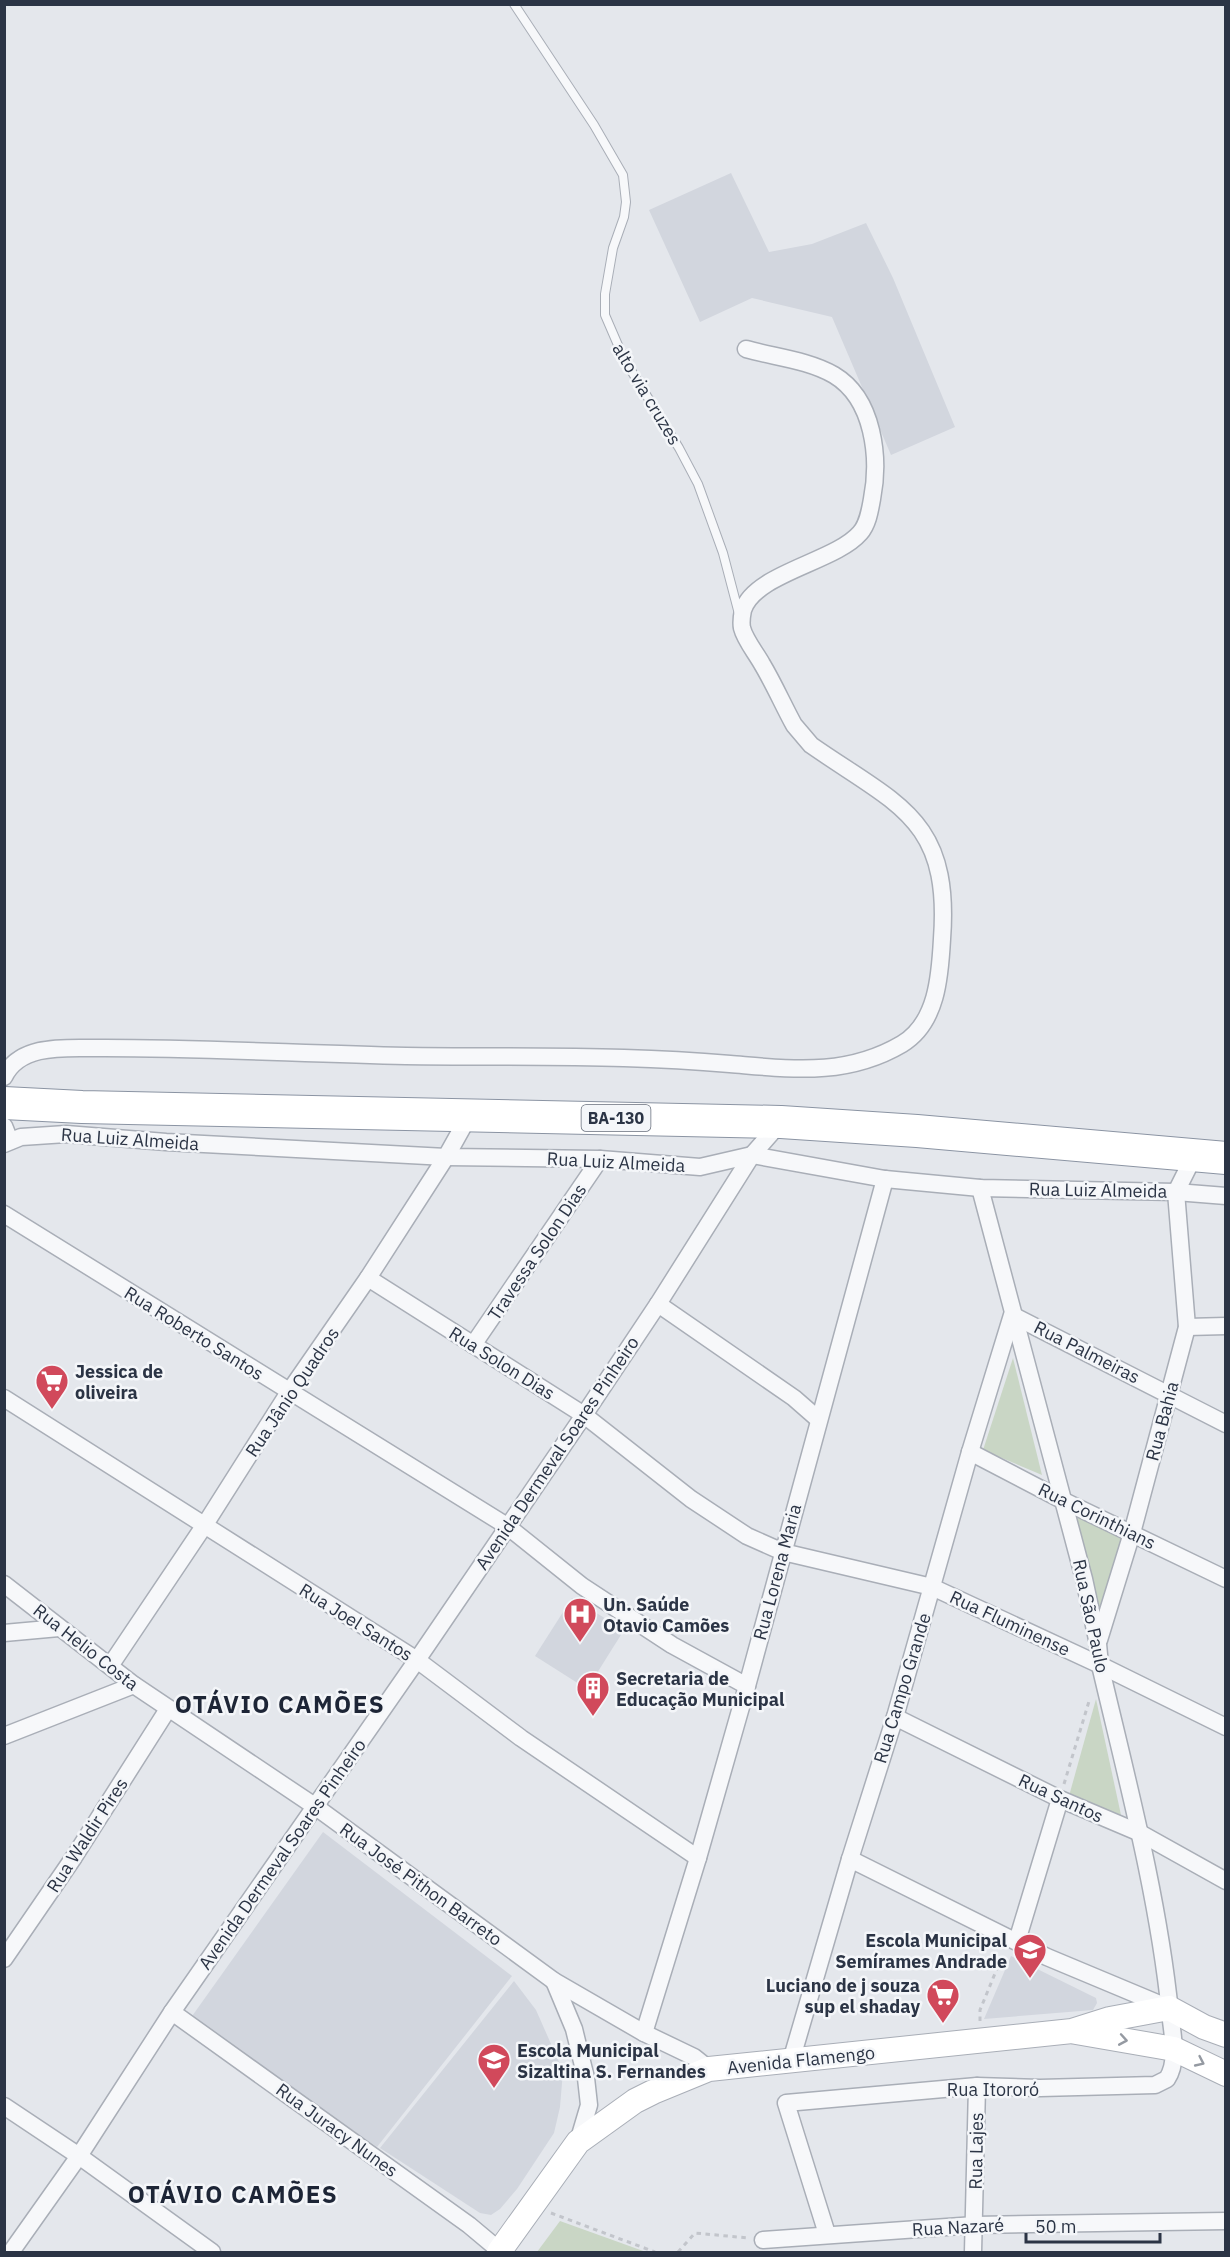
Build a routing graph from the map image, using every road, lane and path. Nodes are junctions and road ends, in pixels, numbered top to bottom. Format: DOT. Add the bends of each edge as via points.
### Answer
graph roads {
  1 [pos="514,4"];
  2 [pos="746,350"];
  3 [pos="742,629"];
  4 [pos="4,1077"];
  5 [pos="4,1102"];
  6 [pos="470,1114"];
  7 [pos="781,1122"];
  8 [pos="6,1137"];
  9 [pos="1195,1154"];
  10 [pos="752,1155"];
  11 [pos="446,1157"];
  12 [pos="1226,1158"];
  13 [pos="600,1159"];
  14 [pos="885,1179"];
  15 [pos="980,1188"];
  16 [pos="1176,1192"];
  17 [pos="1226,1196"];
  18 [pos="4,1214"];
  19 [pos="368,1278"];
  20 [pos="658,1304"];
  21 [pos="1012,1315"];
  22 [pos="1226,1326"];
  23 [pos="1187,1327"];
  24 [pos="473,1345"];
  25 [pos="289,1392"];
  26 [pos="1170,1394"];
  27 [pos="4,1398"];
  28 [pos="584,1414"];
  29 [pos="818,1419"];
  30 [pos="1226,1424"];
  31 [pos="970,1452"];
  32 [pos="1064,1500"];
  33 [pos="204,1526"];
  34 [pos="507,1526"];
  35 [pos="1132,1533"];
  36 [pos="783,1552"];
  37 [pos="1226,1579"];
  38 [pos="4,1584"];
  39 [pos="932,1587"];
  40 [pos="58,1628"];
  41 [pos="4,1633"];
  42 [pos="1098,1644"];
  43 [pos="417,1660"];
  44 [pos="1100,1665"];
  45 [pos="110,1666"];
  46 [pos="134,1685"];
  47 [pos="747,1686"];
  48 [pos="168,1709"];
  49 [pos="895,1718"];
  50 [pos="1226,1726"];
  51 [pos="4,1736"];
  52 [pos="1060,1799"];
  53 [pos="316,1807"];
  54 [pos="1140,1833"];
  55 [pos="698,1858"];
  56 [pos="850,1859"];
  57 [pos="1226,1881"];
  58 [pos="1017,1941"];
  59 [pos="4,1959"];
  60 [pos="554,1981"];
  61 [pos="1169,2008"];
  62 [pos="172,2012"];
  63 [pos="1072,2031"];
  64 [pos="644,2032"];
  65 [pos="1226,2035"];
  66 [pos="979,2042"];
  67 [pos="1174,2049"];
  68 [pos="791,2061"];
  69 [pos="710,2069"];
  70 [pos="1226,2074"];
  71 [pos="977,2086"];
  72 [pos="4,2106"];
  73 [pos="578,2142"];
  74 [pos="79,2156"];
  75 [pos="533,2206"];
  76 [pos="1226,2221"];
  77 [pos="975,2225"];
  78 [pos="827,2234"];
  79 [pos="763,2240"];
  80 [pos="500,2252"];
  81 [pos="11,2253"];
  82 [pos="212,2253"];
  83 [pos="655,2253"];
  84 [pos="678,2253"];
  85 [pos="974,2253"];
  1 -- 3 [label="lane, alto via cruzes" via="623,175 626,202 611,259 606,315 624,359 698,484 723,553"];
  2 -- 3 [label="street" via="815,367 835,376 863,410 874,442 875,467 870,510 860,533 751,598 743,610"];
  3 -- 4 [label="street" via="805,739 895,802 920,829 936,856 944,895 940,968 923,1026 902,1044 861,1062 816,1070 624,1058 131,1048 57,1050 19,1058"];
  5 -- 6 [label="highway, BA-130"];
  6 -- 7 [label="highway, BA-130"];
  6 -- 11 [label="street, Rua Jânio Quadros"];
  7 -- 9 [label="highway, BA-130"];
  7 -- 10 [label="street, Avenida Dermeval Soares Pinheiro"];
  8 -- 11 [label="street, Rua Luiz Almeida" via="66,1134"];
  9 -- 12 [label="highway, BA-130"];
  9 -- 16 [label="street"];
  10 -- 13 [label="street, Rua Luiz Almeida" via="700,1167"];
  10 -- 14 [label="street, Rua Luiz Almeida"];
  10 -- 20 [label="street, Avenida Dermeval Soares Pinheiro"];
  11 -- 13 [label="street, Rua Luiz Almeida"];
  11 -- 19 [label="street, Rua Jânio Quadros"];
  13 -- 24 [label="street, Travessa Solon Dias"];
  14 -- 15 [label="street, Rua Luiz Almeida"];
  14 -- 29 [label="street, Rua Lorena Maria"];
  15 -- 16 [label="street, Rua Luiz Almeida"];
  15 -- 21 [label="street, Rua São Paulo"];
  16 -- 17 [label="street, Rua Luiz Almeida"];
  16 -- 23 [label="street, Rua Bahia"];
  18 -- 25 [label="street, Rua Roberto Santos"];
  19 -- 24 [label="street, Rua Solon Dias"];
  19 -- 25 [label="street, Rua Jânio Quadros"];
  20 -- 28 [label="street, Avenida Dermeval Soares Pinheiro"];
  20 -- 29 [label="street" via="794,1398"];
  21 -- 26 [label="street, Rua Palmeiras"];
  21 -- 31 [label="street, Rua Campo Grande"];
  21 -- 32 [label="street, Rua São Paulo"];
  22 -- 23 [label="street"];
  23 -- 26 [label="street, Rua Bahia"];
  24 -- 28 [label="street, Rua Solon Dias"];
  25 -- 33 [label="street, Rua Jânio Quadros"];
  25 -- 34 [label="street, Rua Roberto Santos"];
  26 -- 30 [label="street, Rua Palmeiras"];
  26 -- 35 [label="street, Rua Bahia"];
  27 -- 33 [label="street, Rua Joel Santos"];
  28 -- 34 [label="street, Avenida Dermeval Soares Pinheiro"];
  28 -- 36 [label="street, Rua Solon Dias" via="720,1520"];
  29 -- 36 [label="street, Rua Lorena Maria"];
  31 -- 32 [label="street, Rua Corinthians"];
  31 -- 39 [label="street, Rua Campo Grande"];
  32 -- 35 [label="street, Rua Corinthians"];
  32 -- 42 [label="street, Rua São Paulo"];
  33 -- 43 [label="street, Rua Joel Santos"];
  33 -- 45 [label="street, Rua Jânio Quadros"];
  34 -- 43 [label="street, Avenida Dermeval Soares Pinheiro"];
  34 -- 47 [label="street, Rua Roberto Santos" via="582,1586 672,1645"];
  35 -- 37 [label="street, Rua Corinthians"];
  35 -- 42 [label="street, Rua Bahia"];
  36 -- 39 [label="street, Rua Fluminense"];
  36 -- 47 [label="street, Rua Lorena Maria"];
  38 -- 40 [label="street, Rua Helio Costa"];
  39 -- 44 [label="street, Rua Fluminense"];
  39 -- 49 [label="street, Rua Campo Grande"];
  40 -- 41 [label="street"];
  40 -- 45 [label="street, Rua Helio Costa"];
  42 -- 44 [label="street, Rua São Paulo"];
  43 -- 53 [label="street, Avenida Dermeval Soares Pinheiro"];
  43 -- 55 [label="street, Rua Joel Santos" via="521,1738"];
  44 -- 50 [label="street, Rua Fluminense"];
  44 -- 52 [label="path"];
  44 -- 54 [label="street, Rua São Paulo"];
  45 -- 46 [label="street, Rua Helio Costa"];
  46 -- 48 [label="street, Rua Helio Costa"];
  46 -- 51 [label="street"];
  47 -- 55 [label="street, Rua Lorena Maria"];
  48 -- 53 [label="street, Rua José Pithon Barreto"];
  48 -- 59 [label="street, Rua Waldir Pires"];
  49 -- 52 [label="street, Rua Santos"];
  49 -- 56 [label="street, Rua Campo Grande"];
  52 -- 54 [label="street, Rua Santos"];
  52 -- 58 [label="street"];
  53 -- 60 [label="street, Rua José Pithon Barreto"];
  53 -- 62 [label="street, Avenida Dermeval Soares Pinheiro"];
  54 -- 57 [label="street, Rua Santos"];
  54 -- 61 [label="street, Rua São Paulo"];
  55 -- 64 [label="street, Rua Lorena Maria"];
  56 -- 58 [label="street"];
  56 -- 68 [label="street, Rua Campo Grande"];
  58 -- 61 [label="street"];
  58 -- 66 [label="path" via="1005,1949 991,1979 980,2010"];
  60 -- 64 [label="street, Rua José Pithon Barreto"];
  60 -- 73 [label="street" via="574,2029 586,2078 589,2105"];
  61 -- 63 [label="street, Avenida Flamengo"];
  61 -- 65 [label="street"];
  61 -- 67 [label="street, Rua São Paulo"];
  62 -- 74 [label="street, Avenida Dermeval Soares Pinheiro"];
  62 -- 80 [label="street, Rua Juracy Nunes" via="469,2225"];
  63 -- 66 [label="street, Avenida Flamengo"];
  63 -- 67 [label="street, Avenida Flamengo, one-way"];
  64 -- 69 [label="street, Rua José Pithon Barreto"];
  66 -- 68 [label="street, Avenida Flamengo"];
  67 -- 70 [label="street, Avenida Flamengo, one-way"];
  67 -- 71 [label="street, Rua Itororó" via="1171,2074 1155,2085"];
  68 -- 69 [label="street, Avenida Flamengo"];
  69 -- 73 [label="street, Avenida Flamengo" via="653,2092"];
  71 -- 77 [label="street, Rua Lajes"];
  71 -- 78 [label="street, Rua Itororó" via="786,2103"];
  72 -- 74 [label="street"];
  73 -- 75 [label="street, Avenida Flamengo"];
  74 -- 81 [label="street, Avenida Dermeval Soares Pinheiro"];
  74 -- 82 [label="street"];
  75 -- 80 [label="street, Avenida Flamengo"];
  75 -- 83 [label="path"];
  76 -- 77 [label="street, Rua Nazaré"];
  77 -- 78 [label="street, Rua Nazaré"];
  77 -- 85 [label="street, Rua Lajes"];
  78 -- 79 [label="street, Rua Nazaré"];
  79 -- 84 [label="path" via="694,2233"];
}
